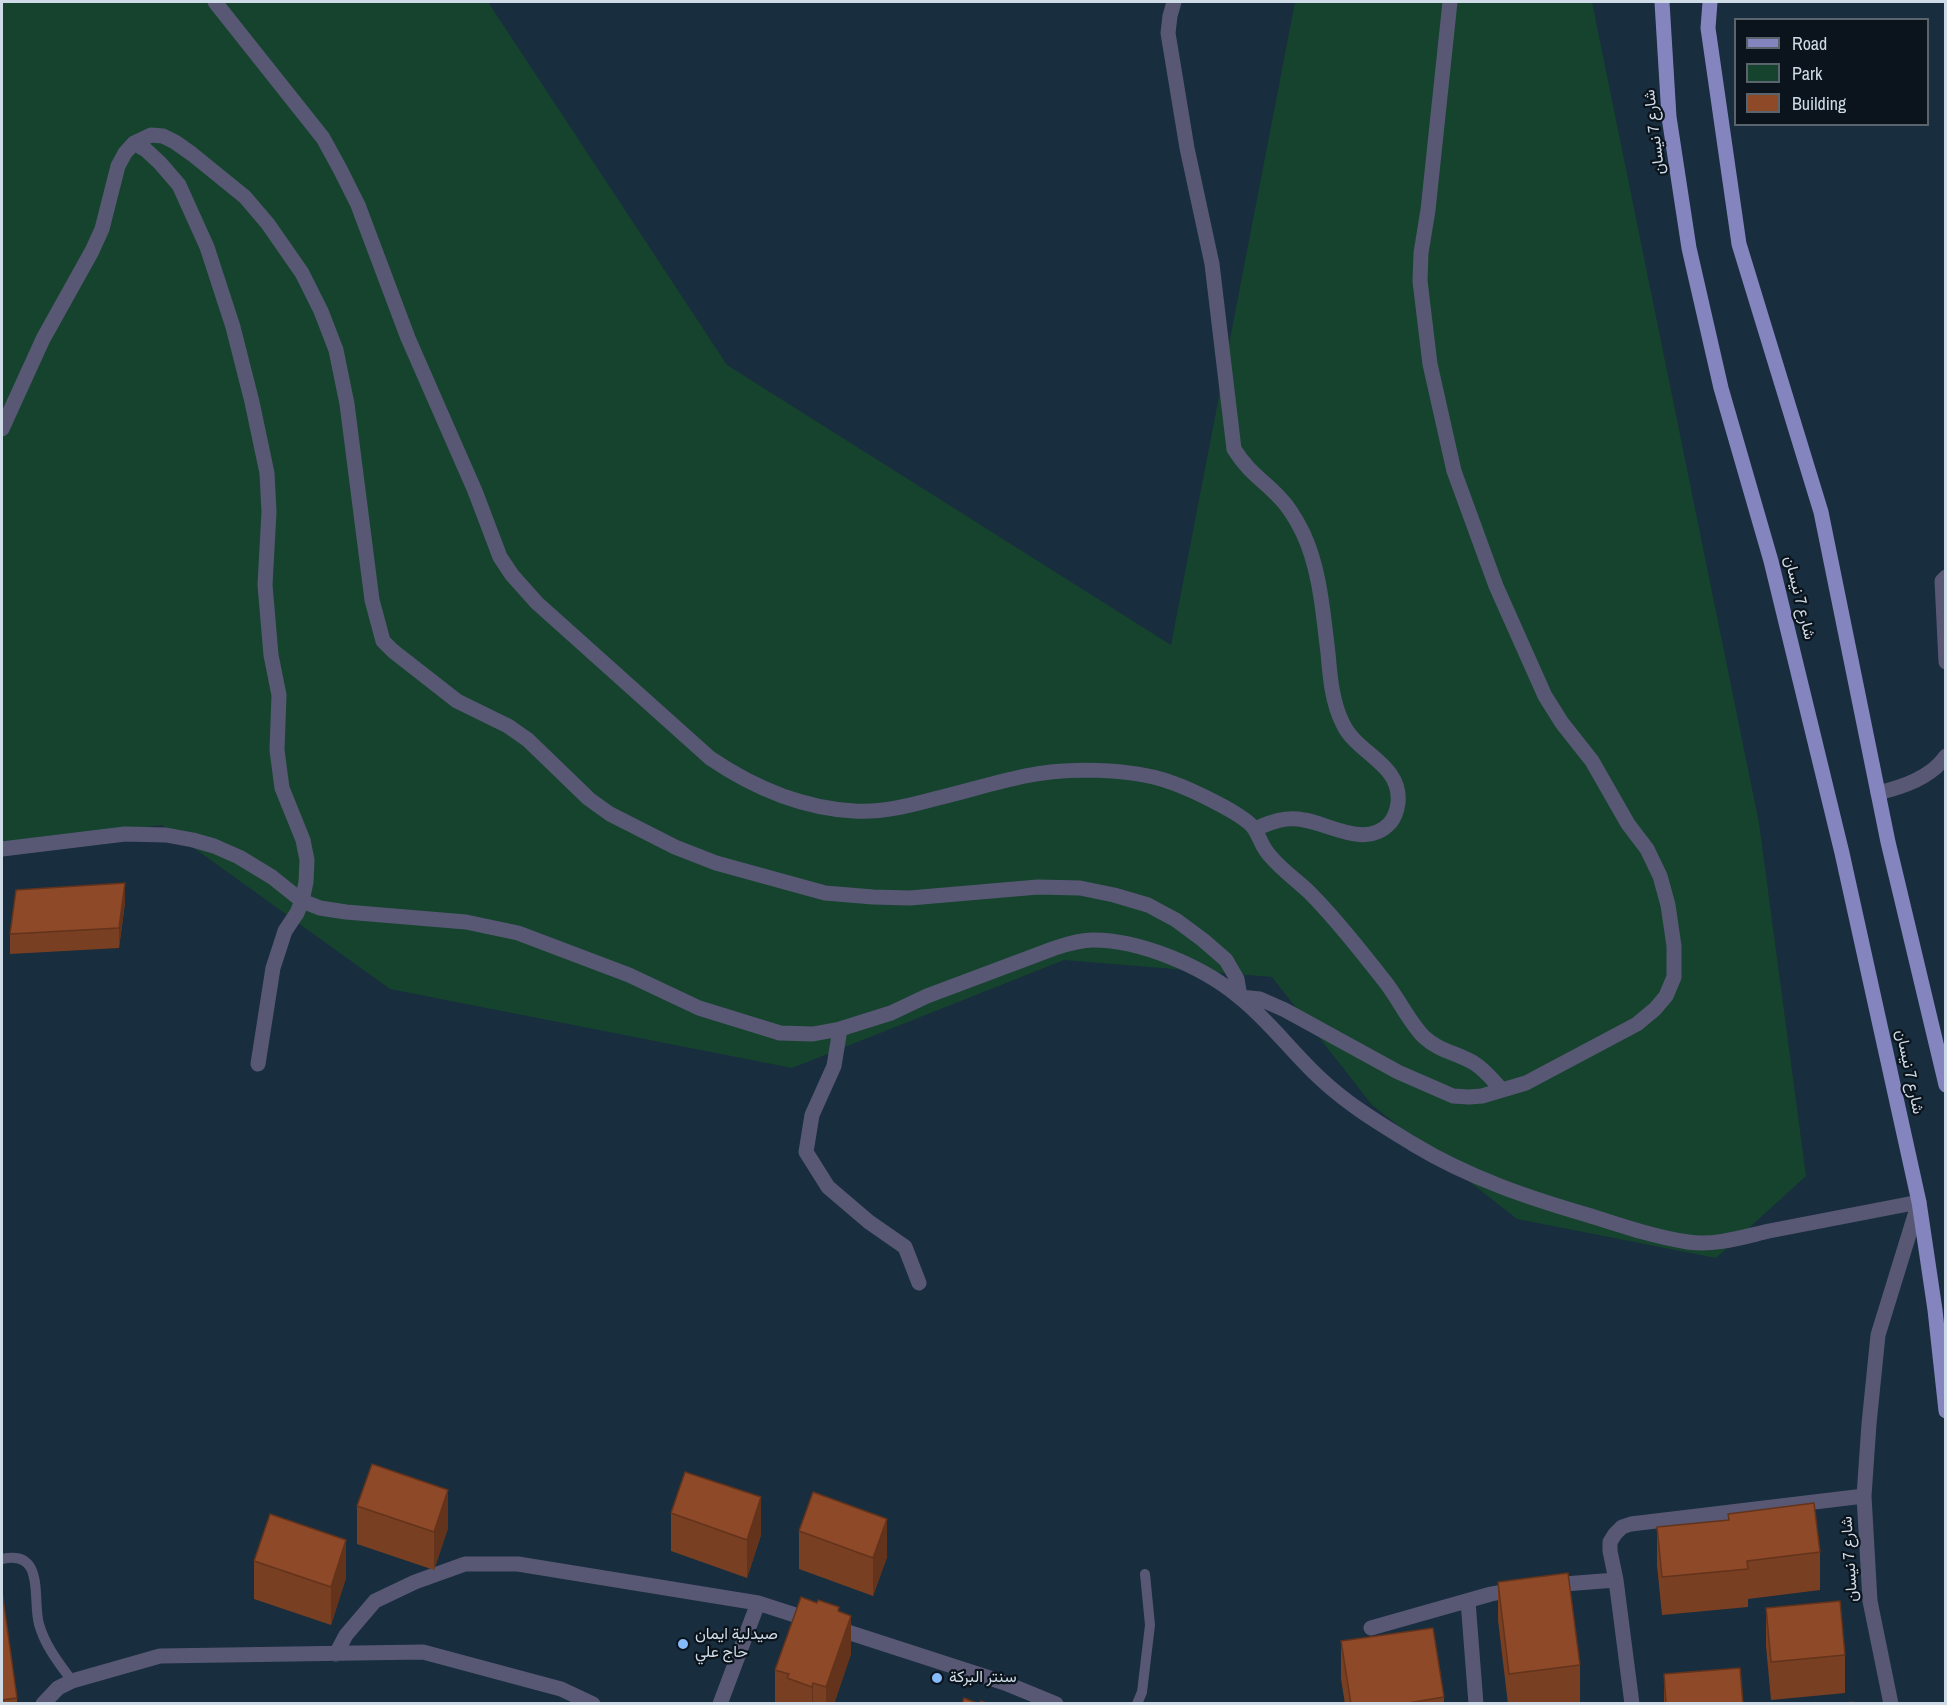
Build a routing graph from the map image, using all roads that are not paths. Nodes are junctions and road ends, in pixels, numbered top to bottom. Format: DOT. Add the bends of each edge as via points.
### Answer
graph roads {
  1 [pos="215,2"];
  2 [pos="1174,2"];
  3 [pos="1450,2"];
  4 [pos="1662,2"];
  5 [pos="1710,2"];
  6 [pos="134,143"];
  7 [pos="2,429"];
  8 [pos="1946,577"];
  9 [pos="1946,662"];
  10 [pos="1946,756"];
  11 [pos="1878,793"];
  12 [pos="1255,829"];
  13 [pos="2,849"];
  14 [pos="302,901"];
  15 [pos="1240,997"];
  16 [pos="840,1029"];
  17 [pos="258,1064"];
  18 [pos="1946,1086"];
  19 [pos="1501,1089"];
  20 [pos="1919,1202"];
  21 [pos="919,1283"];
  22 [pos="1946,1411"];
  23 [pos="1864,1496"];
  24 [pos="2,1559"];
  25 [pos="1145,1574"];
  26 [pos="1616,1580"];
  27 [pos="1468,1600"];
  28 [pos="758,1603"];
  29 [pos="1371,1628"];
  30 [pos="336,1654"];
  31 [pos="72,1681"];
  32 [pos="43,1704"];
  33 [pos="592,1704"];
  34 [pos="720,1704"];
  35 [pos="1056,1704"];
  36 [pos="1137,1704"];
  37 [pos="1476,1704"];
  38 [pos="1632,1704"];
  39 [pos="1891,1704"];
  1 -- 12 [label="street" via="323,138 340,169 500,557 537,603 710,758 739,778 772,793 801,803 856,811 887,809 1061,770 1144,775 1198,794 1240,816"];
  2 -- 12 [label="street" via="1168,33 1186,148 1212,264 1234,449 1250,472 1281,499 1302,530 1316,574 1334,701 1353,739 1386,767 1399,794 1397,811 1389,824 1377,832 1362,835 1287,819"];
  3 -- 19 [label="street" via="1420,281 1430,364 1454,471 1496,586 1545,696 1592,761 1660,876 1674,946 1674,977 1666,996 1637,1024 1543,1075"];
  4 -- 20 [label="main road, شارع 7 نيسان" via="1669,117 1689,248 1721,388 1771,561 1840,841"];
  5 -- 11 [label="main road, شارع 7 نيسان" via="1708,28 1739,243 1821,512"];
  6 -- 7 [label="street" via="118,166 102,229 92,251 43,339"];
  6 -- 14 [label="street" via="160,163 179,185 192,213 233,327 252,402 267,473 265,585 279,695 277,750 282,788 307,860"];
  6 -- 15 [label="street" via="151,135 163,136 192,154 245,197 302,273 336,350 378,627 383,641 430,681 457,701 528,740 610,814 716,863 825,893 873,897 910,898 1038,887 1080,888 1114,895 1148,905 1203,940 1226,960 1237,979"];
  8 -- 9 [label="street" via="1942,581"];
  10 -- 11 [label="street" via="1939,766 1904,786"];
  11 -- 18 [label="main road, شارع 7 نيسان"];
  12 -- 19 [label="street" via="1266,852 1346,932 1423,1035 1433,1045 1473,1063"];
  13 -- 14 [label="street" via="125,834 165,835 214,846 239,857"];
  14 -- 16 [label="street" via="346,912 485,925 518,933 629,975 699,1008 758,1028 798,1035"];
  14 -- 17 [label="street" via="278,948"];
  15 -- 16 [label="street" via="1211,975 1162,955 1117,942 1091,940 1055,948 891,1013"];
  15 -- 19 [label="street" via="1260,999 1286,1010 1398,1072 1454,1096 1482,1096"];
  15 -- 20 [label="street" via="1324,1083 1392,1131 1486,1182 1604,1221 1690,1242 1712,1242"];
  16 -- 21 [label="street" via="834,1066 812,1115 806,1152 828,1187 868,1222 905,1247"];
  20 -- 22 [label="main road, شارع 7 نيسان"];
  20 -- 23 [label="street, شارع 7 نيسان" via="1878,1335"];
  23 -- 26 [label="street" via="1622,1527 1610,1542"];
  23 -- 39 [label="street, شارع 7 نيسان" via="1870,1601"];
  24 -- 31 [label="lane" via="19,1559 36,1577 38,1622 52,1653"];
  25 -- 36 [label="lane" via="1150,1625"];
  26 -- 27 [label="street" via="1535,1587"];
  26 -- 38 [label="street"];
  27 -- 29 [label="street"];
  27 -- 37 [label="street"];
  28 -- 30 [label="street" via="518,1564 465,1564 375,1601 346,1635"];
  28 -- 34 [label="street"];
  28 -- 35 [label="street" via="1005,1683"];
  30 -- 31 [label="street" via="160,1656"];
  30 -- 33 [label="street" via="423,1652 561,1689"];
  31 -- 32 [label="street" via="58,1688"];
}
